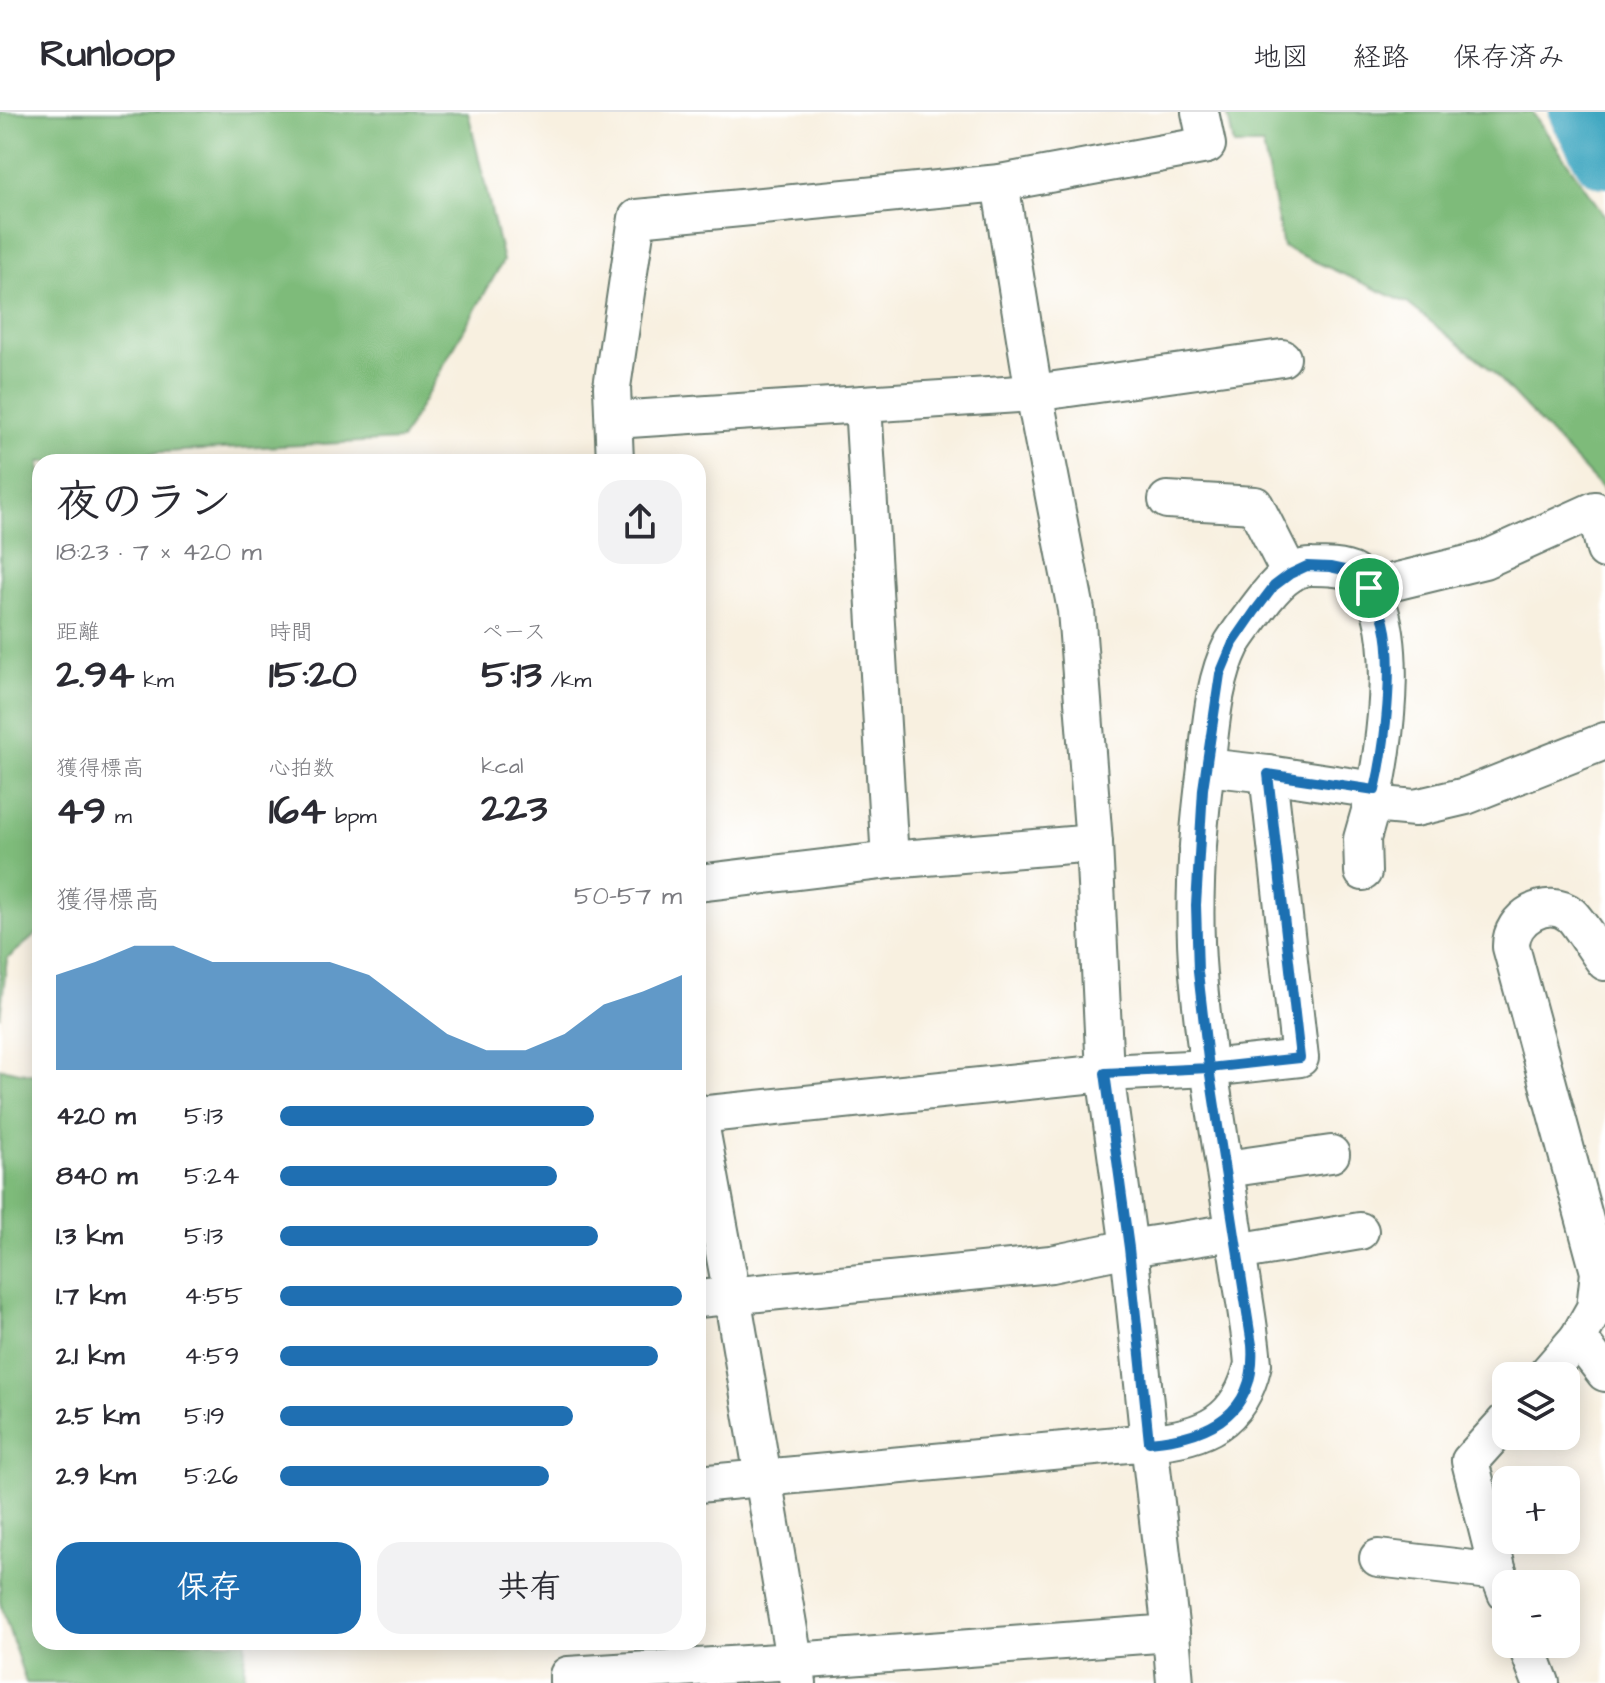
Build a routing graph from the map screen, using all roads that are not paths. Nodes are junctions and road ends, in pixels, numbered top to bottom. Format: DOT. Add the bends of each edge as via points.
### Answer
graph roads {
  1 [pos="1200,112"];
  2 [pos="1000,183"];
  3 [pos="1282,358"];
  4 [pos="1034,393"];
  5 [pos="863,404"];
  6 [pos="614,420"];
  7 [pos="615,454"];
  8 [pos="1167,500"];
  9 [pos="1605,550"];
  10 [pos="1290,574"];
  11 [pos="1369,588"];
  12 [pos="1605,741"];
  13 [pos="1206,767"];
  14 [pos="1268,774"];
  15 [pos="1373,797"];
  16 [pos="1094,843"];
  17 [pos="890,860"];
  18 [pos="1363,872"];
  19 [pos="706,882"];
  20 [pos="1605,962"];
  21 [pos="1209,1068"];
  22 [pos="1105,1073"];
  23 [pos="706,1113"];
  24 [pos="1331,1154"];
  25 [pos="1226,1169"];
  26 [pos="706,1200"];
  27 [pos="1360,1231"];
  28 [pos="1235,1242"];
  29 [pos="1129,1248"];
  30 [pos="715,1297"];
  31 [pos="1578,1338"];
  32 [pos="1557,1362"];
  33 [pos="1605,1373"];
  34 [pos="1492,1437"];
  35 [pos="1149,1442"];
  36 [pos="763,1478"];
  37 [pos="706,1483"];
  38 [pos="1378,1558"];
  39 [pos="1499,1570"];
  40 [pos="1492,1581"];
  41 [pos="1171,1633"];
  42 [pos="1531,1658"];
  43 [pos="796,1672"];
  44 [pos="568,1683"];
  45 [pos="1175,1683"];
  46 [pos="1541,1683"];
  1 -- 2 [label="street" via="1207,145"];
  2 -- 4 [label="street"];
  2 -- 6 [label="street" via="637,218 612,387"];
  3 -- 4 [label="street"];
  4 -- 5 [label="street"];
  4 -- 16 [label="street" via="1076,610"];
  5 -- 6 [label="street"];
  5 -- 17 [label="street"];
  6 -- 7 [label="street"];
  8 -- 10 [label="street" via="1255,505"];
  9 -- 11 [label="street" via="1595,510 1484,560"];
  10 -- 11 [label="street" via="1307,566 1330,567 1353,572"];
  10 -- 13 [label="street" via="1274,586 1233,643 1220,674"];
  11 -- 15 [label="street" via="1384,623 1388,672"];
  12 -- 15 [label="street" via="1466,796 1415,808"];
  13 -- 14 [label="street"];
  13 -- 21 [label="street" via="1196,905"];
  14 -- 15 [label="street"];
  14 -- 21 [label="street" via="1300,1058"];
  15 -- 18 [label="street" via="1362,839"];
  16 -- 17 [label="street"];
  16 -- 22 [label="street"];
  17 -- 19 [label="street"];
  20 -- 31 [label="street" via="1570,914 1539,909 1522,918 1511,936 1599,1272 1595,1308"];
  21 -- 22 [label="street"];
  21 -- 25 [label="street"];
  22 -- 23 [label="street"];
  22 -- 29 [label="street"];
  24 -- 25 [label="street"];
  25 -- 28 [label="street"];
  26 -- 30 [label="street"];
  27 -- 28 [label="street"];
  28 -- 29 [label="street"];
  28 -- 35 [label="street" via="1253,1364 1242,1400 1226,1417 1183,1439"];
  29 -- 30 [label="street" via="1051,1264"];
  29 -- 35 [label="street"];
  30 -- 36 [label="street"];
  31 -- 32 [label="street"];
  31 -- 33 [label="street"];
  34 -- 39 [label="street" via="1470,1461"];
  35 -- 36 [label="street"];
  35 -- 41 [label="street"];
  36 -- 37 [label="street"];
  36 -- 43 [label="street"];
  38 -- 40 [label="street"];
  41 -- 43 [label="street"];
  41 -- 45 [label="street"];
  42 -- 46 [label="street"];
  43 -- 44 [label="street" via="568,1675"];
}
